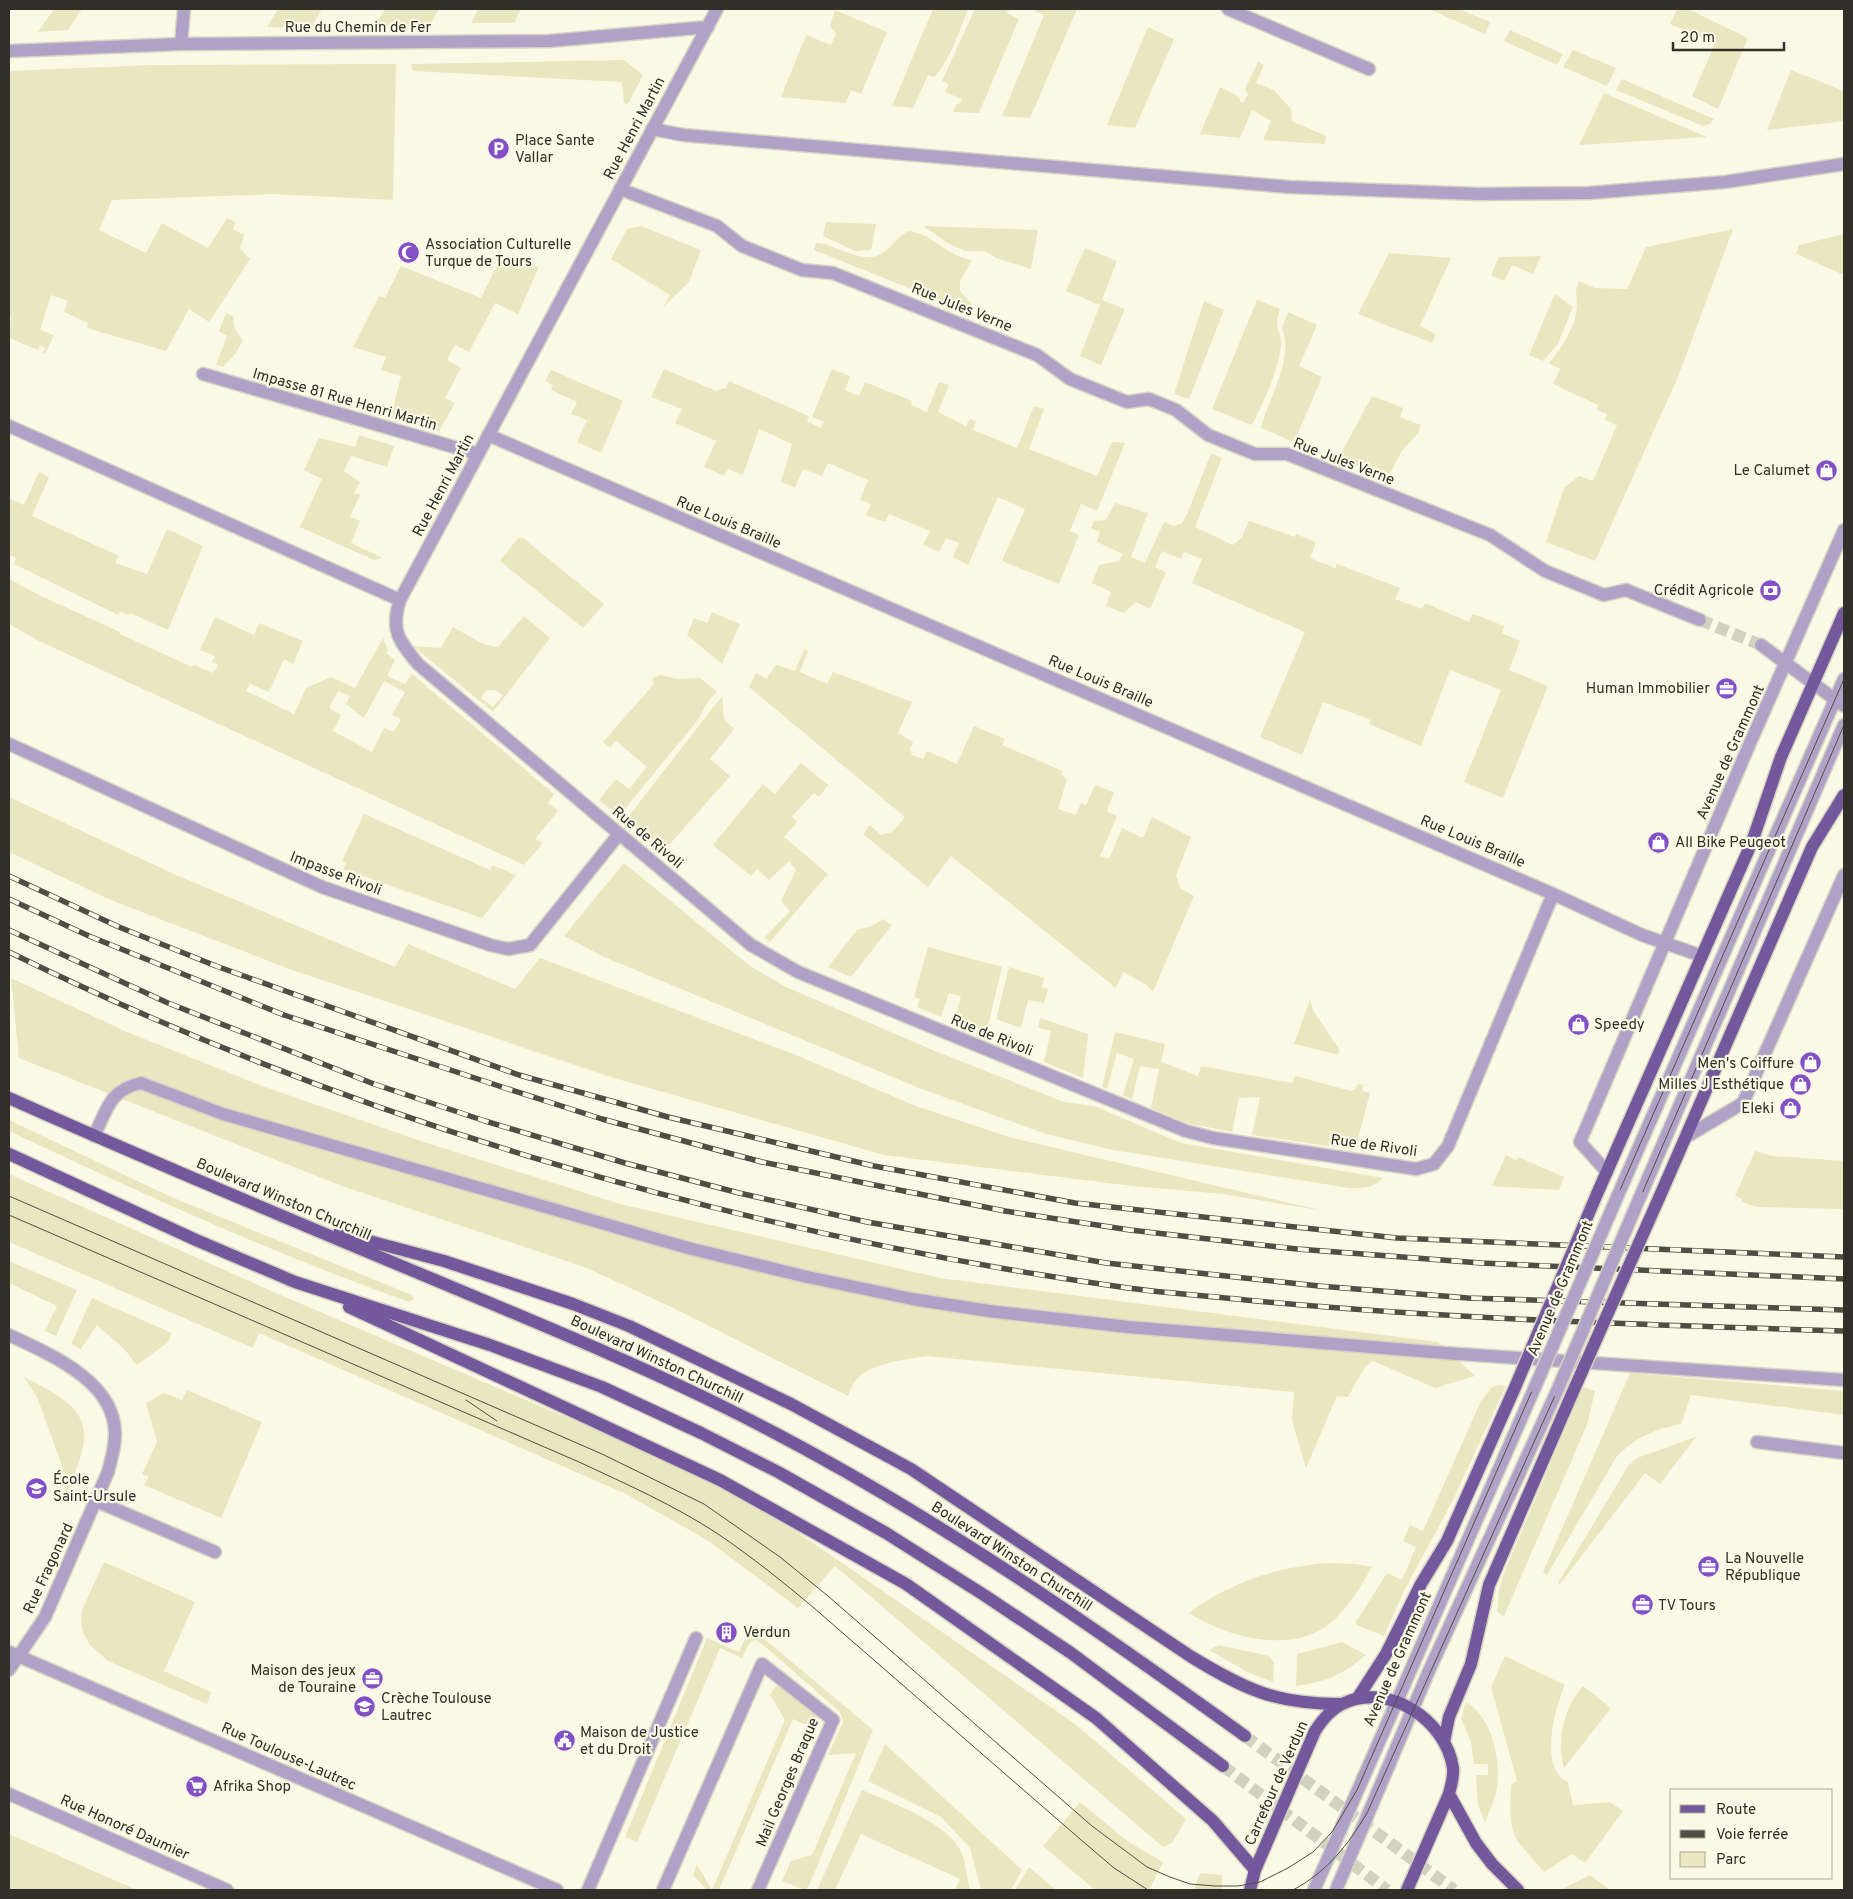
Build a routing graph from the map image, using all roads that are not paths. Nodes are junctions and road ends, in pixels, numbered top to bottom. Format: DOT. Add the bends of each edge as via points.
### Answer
graph roads {
  1 [pos="184,9"];
  2 [pos="717,9"];
  3 [pos="1228,9"];
  4 [pos="708,26"];
  5 [pos="182,44"];
  6 [pos="9,51"];
  7 [pos="1369,69"];
  8 [pos="652,129"];
  9 [pos="1844,164"];
  10 [pos="620,189"];
  11 [pos="203,374"];
  12 [pos="9,426"];
  13 [pos="488,436"];
  14 [pos="478,454"];
  15 [pos="1844,530"];
  16 [pos="400,600"];
  17 [pos="1844,613"];
  18 [pos="1700,620"];
  19 [pos="1762,645"];
  20 [pos="1787,663"];
  21 [pos="1844,679"];
  22 [pos="1812,681"];
  23 [pos="1840,702"];
  24 [pos="1844,725"];
  25 [pos="9,744"];
  26 [pos="1844,795"];
  27 [pos="619,834"];
  28 [pos="1844,875"];
  29 [pos="1553,894"];
  30 [pos="1666,943"];
  31 [pos="1702,956"];
  32 [pos="9,1098"];
  33 [pos="94,1136"];
  34 [pos="1686,1136"];
  35 [pos="9,1154"];
  36 [pos="1607,1172"];
  37 [pos="291,1219"];
  38 [pos="295,1282"];
  39 [pos="9,1335"];
  40 [pos="1844,1380"];
  41 [pos="1757,1442"];
  42 [pos="1844,1454"];
  43 [pos="96,1501"];
  44 [pos="215,1552"];
  45 [pos="696,1638"];
  46 [pos="13,1654"];
  47 [pos="9,1670"];
  48 [pos="1357,1699"];
  49 [pos="1396,1702"];
  50 [pos="1342,1704"];
  51 [pos="1414,1710"];
  52 [pos="1245,1736"];
  53 [pos="1444,1742"];
  54 [pos="1223,1766"];
  55 [pos="9,1794"];
  56 [pos="1449,1794"];
  57 [pos="1255,1870"];
  58 [pos="227,1890"];
  59 [pos="557,1890"];
  60 [pos="588,1890"];
  61 [pos="663,1890"];
  62 [pos="758,1890"];
  63 [pos="1250,1890"];
  64 [pos="1314,1890"];
  65 [pos="1336,1890"];
  66 [pos="1407,1890"];
  67 [pos="1518,1890"];
  1 -- 5 [label="street"];
  2 -- 4 [label="street, Rue Henri Martin"];
  3 -- 7 [label="street"];
  4 -- 5 [label="street, Rue du Chemin de Fer" via="549,42"];
  4 -- 8 [label="street, Rue Henri Martin"];
  5 -- 6 [label="street, Rue du Chemin de Fer"];
  8 -- 9 [label="street" via="682,135 1289,188 1478,194 1589,193 1725,182"];
  8 -- 10 [label="street, Rue Henri Martin"];
  10 -- 13 [label="street, Rue Henri Martin"];
  10 -- 18 [label="street, Rue Jules Verne" via="717,226 742,246 793,267 833,273 1037,354 1070,379 1127,402 1149,399 1176,410 1208,435 1255,454 1287,454 1490,535 1545,571 1604,595 1626,590"];
  11 -- 14 [label="street, Impasse 81 Rue Henri Martin"];
  12 -- 16 [label="street"];
  13 -- 14 [label="street, Rue Henri Martin"];
  13 -- 29 [label="street, Rue Louis Braille"];
  14 -- 16 [label="street, Rue Henri Martin"];
  15 -- 20 [label="street, Avenue de Grammont"];
  16 -- 27 [label="street, Rue de Rivoli" via="395,622 398,638 418,664"];
  17 -- 22 [label="main road, Avenue de Grammont"];
  19 -- 20 [label="street"];
  20 -- 22 [label="street"];
  20 -- 30 [label="street, Avenue de Grammont"];
  21 -- 23 [label="street, Avenue de Grammont"];
  22 -- 23 [label="street"];
  22 -- 31 [label="main road, Avenue de Grammont" via="1774,775 1752,842"];
  23 -- 49 [label="street, Avenue de Grammont, bridge" via="1618,1195"];
  24 -- 51 [label="street, bridge" via="1556,1391"];
  25 -- 27 [label="street, Impasse Rivoli" via="322,887 508,949 530,945"];
  26 -- 34 [label="main road" via="1812,847"];
  27 -- 29 [label="street, Rue de Rivoli" via="751,945 798,972 1186,1131 1213,1138 1416,1169 1434,1164 1448,1146"];
  28 -- 34 [label="street" via="1743,1102"];
  29 -- 30 [label="street, Rue Louis Braille"];
  30 -- 31 [label="street, Rue Louis Braille"];
  30 -- 36 [label="street, Avenue de Grammont" via="1580,1142"];
  31 -- 36 [label="main road, Avenue de Grammont"];
  32 -- 33 [label="main road, Boulevard Winston Churchill"];
  33 -- 37 [label="main road, Boulevard Winston Churchill"];
  33 -- 40 [label="street" via="113,1096 141,1083 223,1114 688,1248 912,1299 1128,1327"];
  34 -- 53 [label="main road, bridge" via="1489,1585 1471,1664 1449,1717"];
  35 -- 38 [label="main road"];
  36 -- 48 [label="main road, Avenue de Grammont, bridge" via="1447,1541 1386,1654"];
  37 -- 50 [label="main road" via="444,1261 564,1301 672,1346 911,1469 1190,1656 1236,1683 1280,1699 1307,1704"];
  37 -- 52 [label="main road, Boulevard Winston Churchill" via="649,1370 816,1455 925,1518 1017,1577"];
  38 -- 54 [label="main road" via="490,1345 602,1388 702,1432 886,1533 984,1595 1071,1653"];
  38 -- 57 [label="main road" via="711,1476 906,1584 1096,1718 1213,1821"];
  39 -- 43 [label="street, Rue Fragonard" via="55,1358 87,1380 107,1404 115,1433 114,1452"];
  41 -- 42 [label="street"];
  43 -- 44 [label="street"];
  43 -- 46 [label="street, Rue Fragonard" via="45,1617"];
  45 -- 60 [label="street"];
  46 -- 47 [label="street, Rue Fragonard"];
  46 -- 59 [label="street, Rue Toulouse-Lautrec"];
  48 -- 49 [label="main road, Carrefour de Verdun"];
  48 -- 50 [label="main road, Carrefour de Verdun"];
  49 -- 51 [label="main road, Carrefour de Verdun"];
  49 -- 64 [label="street, Avenue de Grammont"];
  50 -- 57 [label="main road, Carrefour de Verdun" via="1324,1718 1315,1731"];
  51 -- 53 [label="main road, Carrefour de Verdun" via="1428,1721"];
  51 -- 65 [label="street"];
  53 -- 56 [label="main road, Carrefour de Verdun" via="1453,1768"];
  55 -- 58 [label="street, Rue Honoré Daumier"];
  56 -- 66 [label="main road, Carrefour de Verdun"];
  56 -- 67 [label="main road" via="1476,1843"];
  57 -- 63 [label="main road, Carrefour de Verdun"];
  61 -- 62 [label="street, Mail Georges Braque" via="762,1664 833,1720"];
}
